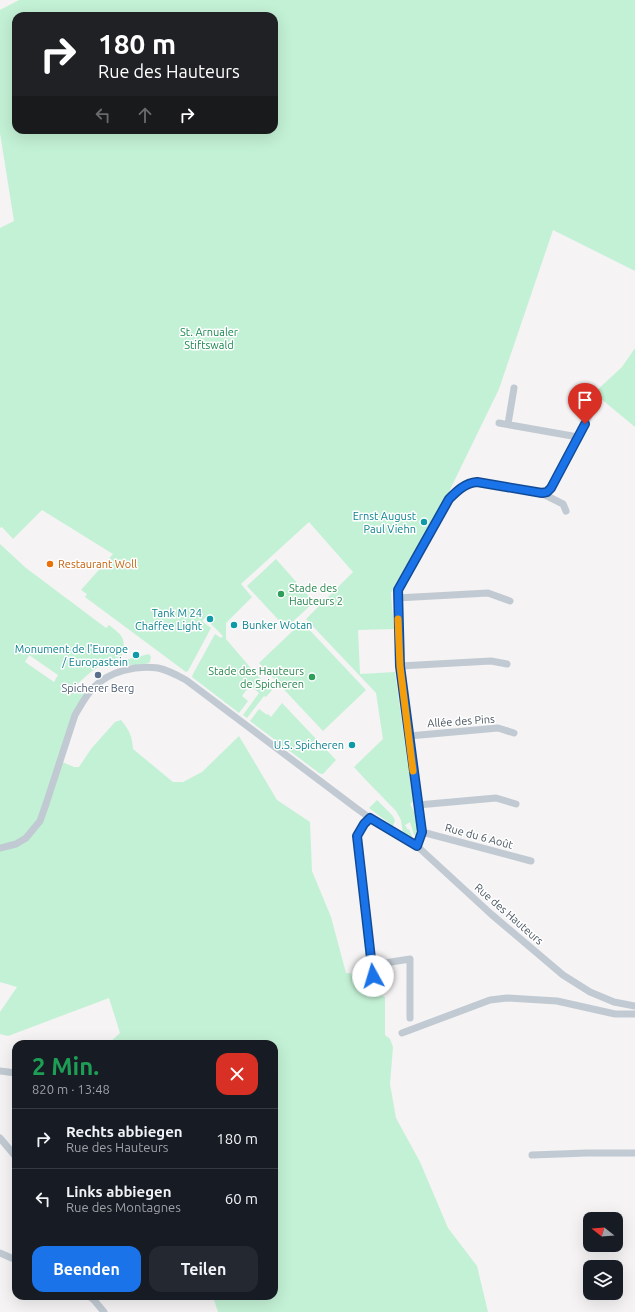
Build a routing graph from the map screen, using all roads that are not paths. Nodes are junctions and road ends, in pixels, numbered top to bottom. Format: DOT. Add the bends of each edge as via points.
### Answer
graph roads {
  1 [pos="514,388"];
  2 [pos="591,399"];
  3 [pos="499,423"];
  4 [pos="508,424"];
  5 [pos="578,437"];
  6 [pos="542,493"];
  7 [pos="566,511"];
  8 [pos="397,598"];
  9 [pos="510,601"];
  10 [pos="507,664"];
  11 [pos="400,666"];
  12 [pos="514,733"];
  13 [pos="409,736"];
  14 [pos="516,804"];
  15 [pos="418,805"];
  16 [pos="370,818"];
  17 [pos="422,832"];
  18 [pos="417,846"];
  19 [pos="0,848"];
  20 [pos="531,860"];
  21 [pos="372,965"];
  22 [pos="374,986"];
  23 [pos="635,1006"];
  24 [pos="635,1014"];
  25 [pos="410,1018"];
  26 [pos="402,1033"];
  27 [pos="0,1071"];
  28 [pos="12,1072"];
  29 [pos="0,1138"];
  30 [pos="12,1152"];
  31 [pos="635,1154"];
  32 [pos="532,1155"];
  33 [pos="0,1253"];
  34 [pos="12,1258"];
  35 [pos="94,1300"];
  36 [pos="104,1312"];
  1 -- 4 [label="street"];
  2 -- 5 [label="street" via="591,412"];
  3 -- 4 [label="street"];
  4 -- 5 [label="street"];
  5 -- 6 [label="street" via="551,488"];
  6 -- 7 [label="street" via="563,504"];
  6 -- 8 [label="street" via="477,482 462,487 449,499 402,581"];
  8 -- 9 [label="street" via="488,592"];
  8 -- 11 [label="street"];
  10 -- 11 [label="street" via="491,661"];
  11 -- 13 [label="street"];
  12 -- 13 [label="street, Allée des Pins" via="498,728"];
  13 -- 15 [label="street"];
  14 -- 15 [label="street" via="491,798"];
  15 -- 17 [label="street"];
  16 -- 18 [label="street, Rue des Hauteurs"];
  16 -- 19 [label="street, Rue des Hauteurs" via="186,680 158,668 138,668 122,670 112,675 88,693 76,715 40,821 26,838 16,844"];
  16 -- 21 [label="street" via="357,836"];
  17 -- 18 [label="street"];
  17 -- 20 [label="street, Rue du 6 Août"];
  18 -- 23 [label="street, Rue des Hauteurs" via="563,975 590,992 614,1002"];
  21 -- 22 [label="street"];
  21 -- 25 [label="street" via="410,959"];
  24 -- 26 [label="street" via="615,1014 557,1001 507,998 490,1000"];
  27 -- 28 [label="street"];
  29 -- 30 [label="street"];
  31 -- 32 [label="street"];
  33 -- 34 [label="street"];
  35 -- 36 [label="street"];
}
